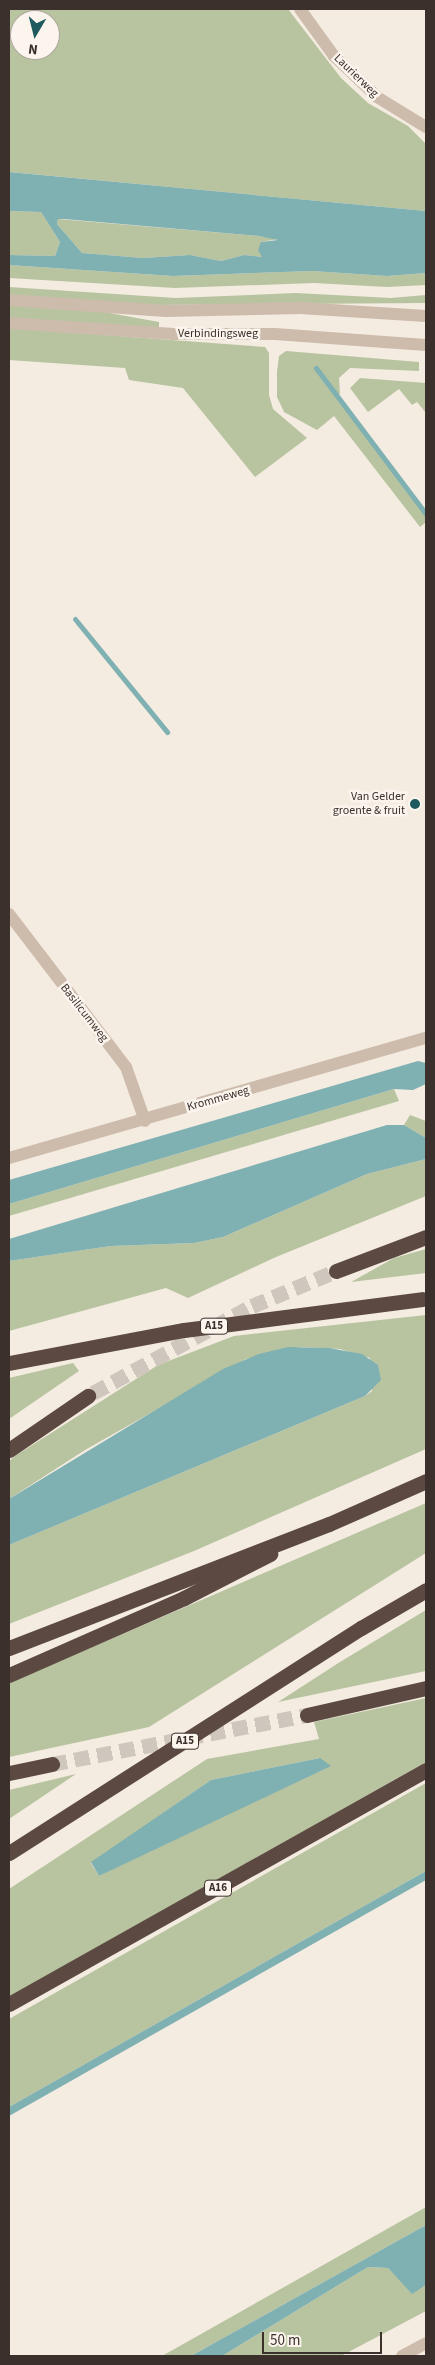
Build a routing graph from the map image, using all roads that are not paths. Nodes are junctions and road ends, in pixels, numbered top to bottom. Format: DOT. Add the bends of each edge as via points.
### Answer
graph roads {
  1 [pos="300,9"];
  2 [pos="426,128"];
  3 [pos="9,300"];
  4 [pos="426,316"];
  5 [pos="9,323"];
  6 [pos="426,345"];
  7 [pos="9,914"];
  8 [pos="426,1038"];
  9 [pos="145,1120"];
  10 [pos="9,1158"];
  11 [pos="426,1237"];
  12 [pos="336,1271"];
  13 [pos="424,1299"];
  14 [pos="9,1363"];
  15 [pos="9,1439"];
  16 [pos="9,1450"];
  17 [pos="426,1481"];
  18 [pos="329,1524"];
  19 [pos="426,1590"];
  20 [pos="9,1648"];
  21 [pos="9,1675"];
  22 [pos="426,1688"];
  23 [pos="308,1715"];
  24 [pos="52,1764"];
  25 [pos="426,1770"];
  26 [pos="9,1773"];
  27 [pos="9,1854"];
  28 [pos="9,2004"];
  29 [pos="426,2343"];
  30 [pos="402,2356"];
  1 -- 2 [label="street, Laurierweg" via="334,56 377,97"];
  3 -- 4 [label="street, Verbindingsweg" via="166,311 300,308"];
  5 -- 6 [label="street, Verbindingsweg" via="174,334 275,334"];
  7 -- 9 [label="street, Basilicumweg" via="126,1066"];
  8 -- 9 [label="street, Krommeweg"];
  9 -- 10 [label="street, Krommeweg"];
  11 -- 12 [label="highway"];
  13 -- 14 [label="highway, A15, bridge" via="184,1330"];
  15 -- 16 [label="highway" via="90,1394"];
  17 -- 18 [label="highway"];
  18 -- 20 [label="highway"];
  18 -- 21 [label="highway" via="184,1598"];
  19 -- 27 [label="highway, A15, bridge"];
  22 -- 23 [label="highway"];
  24 -- 26 [label="highway"];
  25 -- 28 [label="highway, A16"];
  29 -- 30 [label="street"];
}
